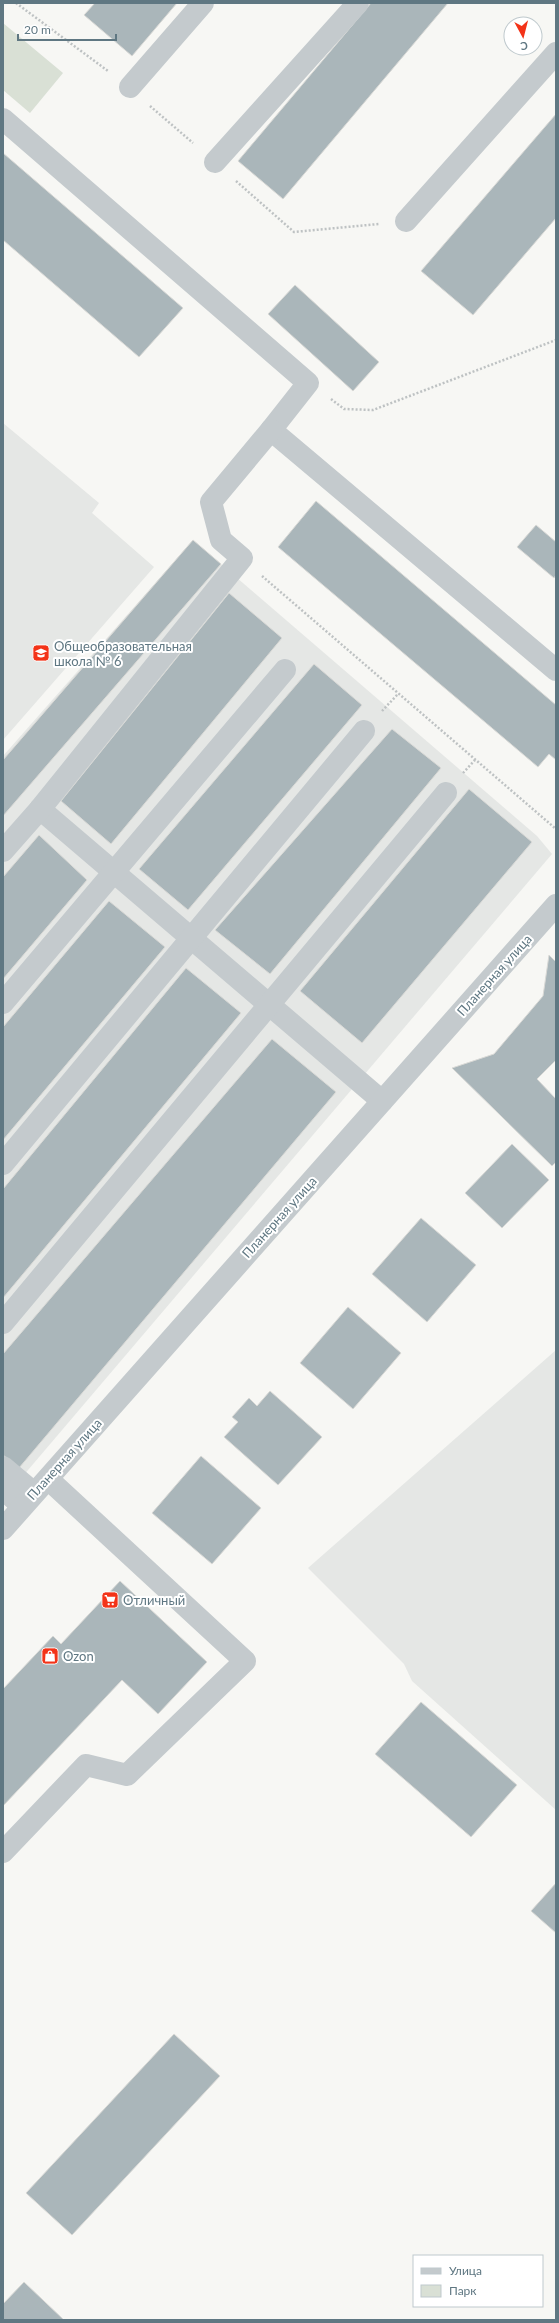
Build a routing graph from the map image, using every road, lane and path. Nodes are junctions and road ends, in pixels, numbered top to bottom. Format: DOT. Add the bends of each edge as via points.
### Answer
graph roads {
  1 [pos="203,3"];
  2 [pos="358,3"];
  3 [pos="556,53"];
  4 [pos="130,88"];
  5 [pos="3,119"];
  6 [pos="215,162"];
  7 [pos="406,221"];
  8 [pos="556,340"];
  9 [pos="308,383"];
  10 [pos="271,430"];
  11 [pos="242,558"];
  12 [pos="285,670"];
  13 [pos="556,670"];
  14 [pos="364,731"];
  15 [pos="446,793"];
  16 [pos="40,809"];
  17 [pos="556,829"];
  18 [pos="3,851"];
  19 [pos="114,872"];
  20 [pos="556,905"];
  21 [pos="190,938"];
  22 [pos="3,1003"];
  23 [pos="269,1005"];
  24 [pos="382,1101"];
  25 [pos="3,1164"];
  26 [pos="3,1323"];
  27 [pos="3,1467"];
  28 [pos="3,1489"];
  29 [pos="34,1493"];
  30 [pos="3,1529"];
  31 [pos="3,1852"];
  1 -- 4 [label="street"];
  2 -- 6 [label="street"];
  3 -- 7 [label="street"];
  5 -- 9 [label="street"];
  8 -- 9 [label="path" via="373,410 344,409"];
  9 -- 10 [label="street"];
  10 -- 11 [label="street" via="211,502 220,540"];
  10 -- 13 [label="street"];
  11 -- 16 [label="street"];
  11 -- 17 [label="path"];
  12 -- 19 [label="street"];
  14 -- 21 [label="street"];
  15 -- 23 [label="street"];
  16 -- 18 [label="street"];
  16 -- 19 [label="street"];
  19 -- 21 [label="street"];
  19 -- 22 [label="street"];
  20 -- 24 [label="street, Планерная улица"];
  21 -- 23 [label="street"];
  21 -- 25 [label="street"];
  23 -- 24 [label="street"];
  23 -- 26 [label="street"];
  24 -- 29 [label="street, Планерная улица"];
  27 -- 29 [label="street"];
  28 -- 29 [label="street"];
  29 -- 30 [label="street, Планерная улица"];
  29 -- 31 [label="street" via="245,1661 127,1775 86,1765"];
}
